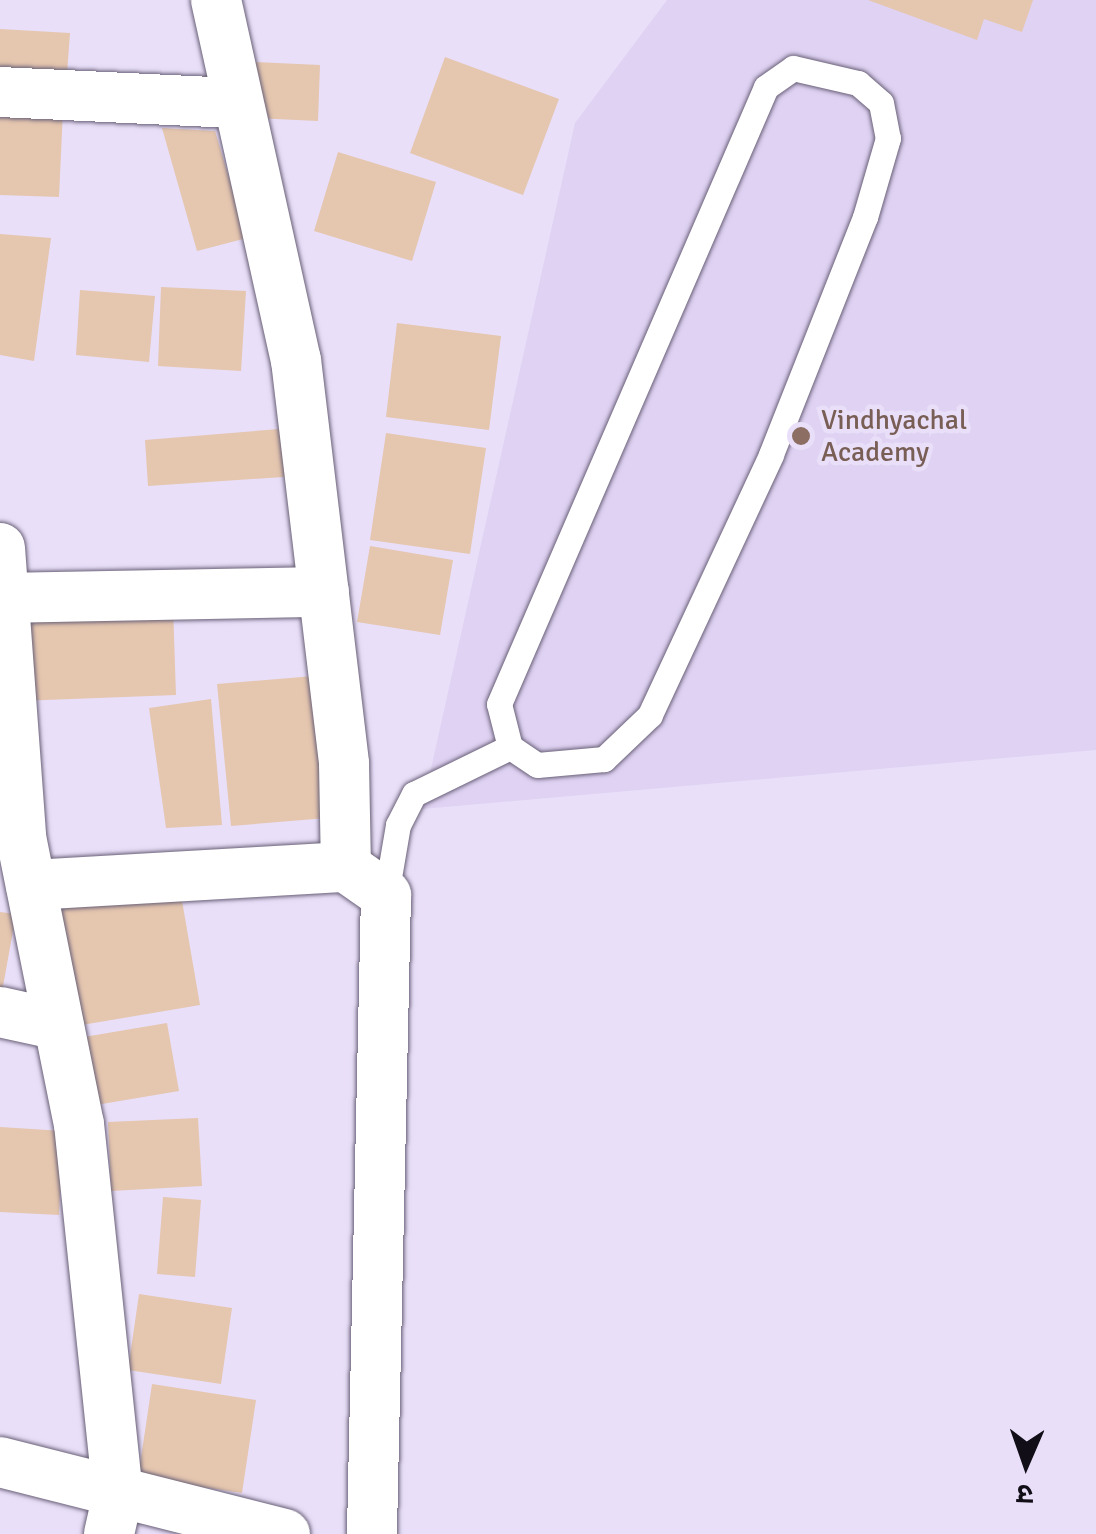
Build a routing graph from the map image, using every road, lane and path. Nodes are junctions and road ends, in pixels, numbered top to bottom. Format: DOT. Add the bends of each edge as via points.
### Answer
graph roads {
  1 [pos="216,0"];
  2 [pos="0,92"];
  3 [pos="236,103"];
  4 [pos="0,548"];
  5 [pos="324,592"];
  6 [pos="4,598"];
  7 [pos="510,747"];
  8 [pos="10,830"];
  9 [pos="366,881"];
  10 [pos="31,885"];
  11 [pos="0,1012"];
  12 [pos="59,1025"];
  13 [pos="0,1462"];
  14 [pos="113,1514"];
  15 [pos="285,1534"];
  16 [pos="372,1534"];
  1 -- 3 [label="street"];
  2 -- 3 [label="street"];
  3 -- 5 [label="street" via="296,360"];
  4 -- 6 [label="street"];
  5 -- 6 [label="street"];
  5 -- 9 [label="street"];
  6 -- 8 [label="street"];
  7 -- 7 [label="lane" via="500,704 766,86 794,68 858,83 881,103 888,138 865,218 771,455 650,715 604,759 537,765"];
  7 -- 9 [label="lane" via="414,794"];
  8 -- 10 [label="street"];
  9 -- 10 [label="street"];
  9 -- 16 [label="street"];
  10 -- 12 [label="street"];
  11 -- 12 [label="street"];
  12 -- 14 [label="street" via="78,1124"];
  13 -- 14 [label="street"];
  14 -- 15 [label="street"];
}
